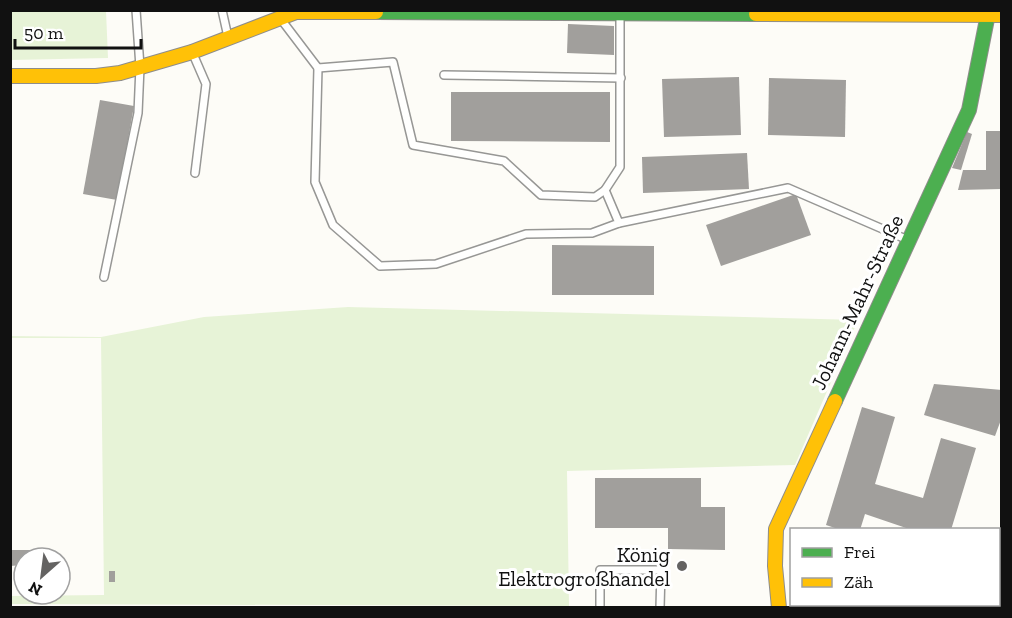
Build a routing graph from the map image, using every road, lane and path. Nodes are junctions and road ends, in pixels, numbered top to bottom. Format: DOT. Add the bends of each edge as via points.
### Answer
graph roads {
  1 [pos="136,10"];
  2 [pos="222,10"];
  3 [pos="296,11"];
  4 [pos="492,12"];
  5 [pos="587,12"];
  6 [pos="621,14"];
  7 [pos="995,15"];
  8 [pos="279,18"];
  9 [pos="228,37"];
  10 [pos="192,52"];
  11 [pos="140,67"];
  12 [pos="318,68"];
  13 [pos="444,75"];
  14 [pos="10,76"];
  15 [pos="621,78"];
  16 [pos="195,174"];
  17 [pos="604,190"];
  18 [pos="619,224"];
  19 [pos="908,240"];
  20 [pos="104,277"];
  21 [pos="1002,607"];
  22 [pos="600,608"];
  23 [pos="660,608"];
  24 [pos="779,608"];
  25 [pos="994,608"];
  1 -- 11 [label="lane"];
  2 -- 9 [label="lane"];
  3 -- 4 [label="street"];
  3 -- 8 [label="street"];
  4 -- 5 [label="street"];
  5 -- 6 [label="street"];
  6 -- 7 [label="street"];
  6 -- 15 [label="lane"];
  7 -- 19 [label="street, Johann-Mahr-Straße" via="969,110"];
  8 -- 9 [label="street"];
  8 -- 12 [label="lane"];
  9 -- 10 [label="street"];
  10 -- 11 [label="street"];
  10 -- 16 [label="lane" via="206,84"];
  11 -- 14 [label="street" via="96,76"];
  11 -- 20 [label="lane" via="138,113"];
  12 -- 17 [label="lane" via="393,62 413,145 504,162 541,195 595,197"];
  12 -- 18 [label="lane" via="315,182 333,225 380,266 436,264 526,234 591,233"];
  13 -- 15 [label="lane"];
  15 -- 17 [label="lane" via="620,168"];
  17 -- 18 [label="lane"];
  18 -- 19 [label="lane" via="788,188"];
  19 -- 24 [label="street, Johann-Mahr-Straße" via="776,529"];
  21 -- 25 [label="street"];
  22 -- 23 [label="lane" via="600,570 661,570"];
}
